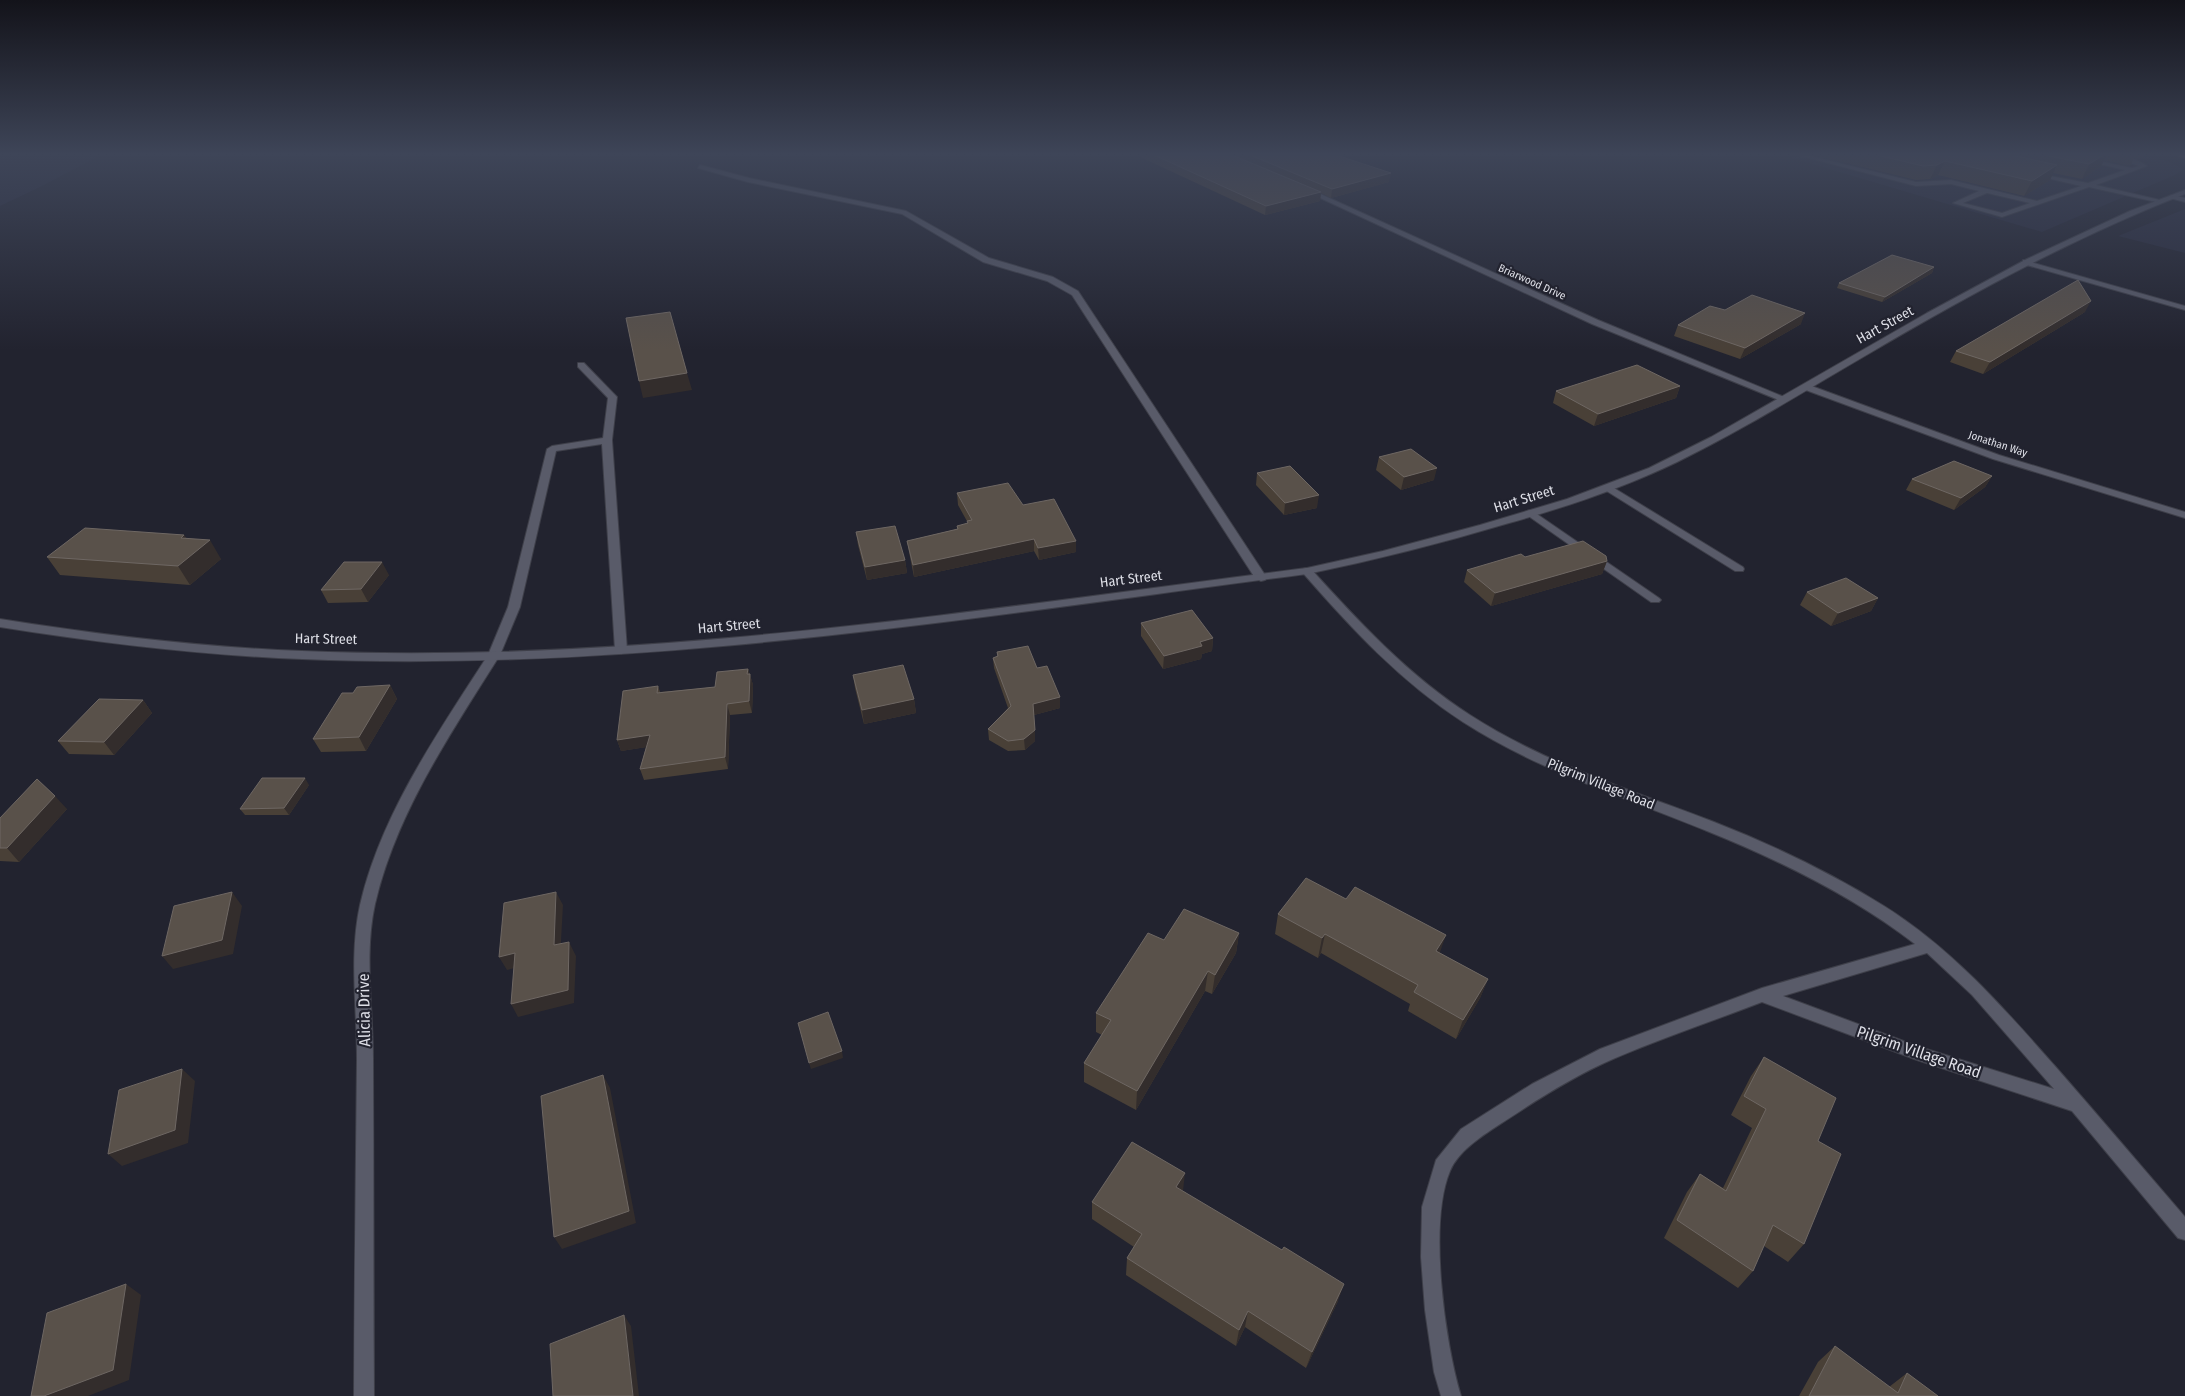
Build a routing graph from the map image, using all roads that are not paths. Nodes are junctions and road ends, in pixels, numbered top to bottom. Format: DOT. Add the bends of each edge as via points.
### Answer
graph roads {
  1 [pos="918,220"];
  2 [pos="1371,220"];
  3 [pos="2116,220"];
  4 [pos="2026,262"];
  5 [pos="2185,308"];
  6 [pos="581,364"];
  7 [pos="1806,387"];
  8 [pos="1784,399"];
  9 [pos="607,440"];
  10 [pos="1609,488"];
  11 [pos="1531,513"];
  12 [pos="2185,515"];
  13 [pos="1307,570"];
  14 [pos="1739,570"];
  15 [pos="1261,578"];
  16 [pos="1655,600"];
  17 [pos="0,623"];
  18 [pos="621,650"];
  19 [pos="494,655"];
  20 [pos="1929,946"];
  21 [pos="1762,995"];
  22 [pos="2078,1105"];
  23 [pos="2185,1231"];
  24 [pos="364,1396"];
  25 [pos="1450,1396"];
  1 -- 15 [label="street" via="986,260 1050,279 1074,294"];
  2 -- 8 [label="street, Briarwood Drive" via="1595,322"];
  3 -- 4 [label="street, Hart Street"];
  4 -- 5 [label="street"];
  4 -- 7 [label="street, Hart Street"];
  6 -- 9 [label="street" via="613,397"];
  7 -- 8 [label="street, Hart Street"];
  7 -- 12 [label="street, Jonathan Way" via="1978,451"];
  8 -- 10 [label="street, Hart Street" via="1674,460"];
  9 -- 18 [label="street"];
  9 -- 19 [label="street, Alicia Drive" via="552,449 514,607"];
  10 -- 11 [label="street, Hart Street"];
  10 -- 14 [label="street"];
  11 -- 13 [label="street, Hart Street" via="1429,543"];
  11 -- 16 [label="street"];
  13 -- 15 [label="street, Hart Street"];
  13 -- 20 [label="street, Pilgrim Village Road" via="1371,640 1429,692 1464,717 1580,777 1792,863 1870,906"];
  15 -- 18 [label="street, Hart Street" via="813,634"];
  17 -- 19 [label="street, Hart Street" via="97,638 235,651"];
  18 -- 19 [label="street, Hart Street"];
  19 -- 24 [label="street, Alicia Drive" via="437,746 409,798 378,868 367,905 363,944"];
  20 -- 21 [label="street"];
  20 -- 22 [label="street, Pilgrim Village Road" via="1966,978 2003,1017"];
  21 -- 22 [label="street, Pilgrim Village Road" via="1917,1054"];
  21 -- 25 [label="street" via="1606,1054 1538,1090 1468,1135 1442,1166 1431,1207 1431,1257 1436,1319"];
  22 -- 23 [label="street, Pilgrim Village Road"];
}
